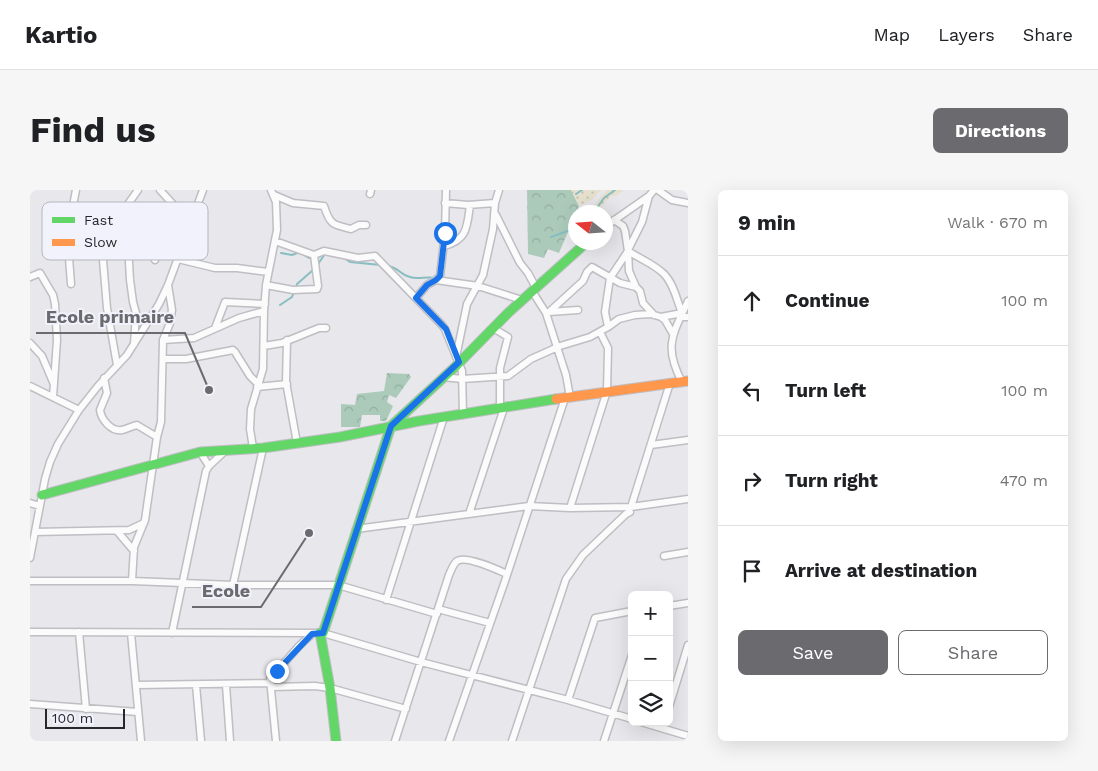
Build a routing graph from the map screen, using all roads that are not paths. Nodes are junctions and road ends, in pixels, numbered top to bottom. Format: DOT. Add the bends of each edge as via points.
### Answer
graph roads {
  1 [pos="138,190"];
  2 [pos="160,190"];
  3 [pos="204,190"];
  4 [pos="446,190"];
  5 [pos="499,190"];
  6 [pos="656,190"];
  7 [pos="273,193"];
  8 [pos="649,196"];
  9 [pos="129,202"];
  10 [pos="171,202"];
  11 [pos="199,202"];
  12 [pos="446,203"];
  13 [pos="688,203"];
  14 [pos="495,204"];
  15 [pos="470,205"];
  16 [pos="495,214"];
  17 [pos="614,220"];
  18 [pos="366,225"];
  19 [pos="275,242"];
  20 [pos="444,246"];
  21 [pos="578,250"];
  22 [pos="628,251"];
  23 [pos="314,255"];
  24 [pos="69,260"];
  25 [pos="103,260"];
  26 [pos="129,260"];
  27 [pos="178,260"];
  28 [pos="182,260"];
  29 [pos="268,272"];
  30 [pos="30,277"];
  31 [pos="610,278"];
  32 [pos="436,280"];
  33 [pos="71,284"];
  34 [pos="168,285"];
  35 [pos="266,285"];
  36 [pos="478,286"];
  37 [pos="636,287"];
  38 [pos="534,290"];
  39 [pos="416,298"];
  40 [pos="522,300"];
  41 [pos="264,308"];
  42 [pos="578,310"];
  43 [pos="685,311"];
  44 [pos="548,312"];
  45 [pos="658,316"];
  46 [pos="608,327"];
  47 [pos="215,328"];
  48 [pos="326,328"];
  49 [pos="493,328"];
  50 [pos="600,332"];
  51 [pos="672,334"];
  52 [pos="164,340"];
  53 [pos="287,340"];
  54 [pos="30,343"];
  55 [pos="134,345"];
  56 [pos="264,346"];
  57 [pos="556,348"];
  58 [pos="163,360"];
  59 [pos="458,360"];
  60 [pos="117,365"];
  61 [pos="501,376"];
  62 [pos="444,377"];
  63 [pos="104,378"];
  64 [pos="462,379"];
  65 [pos="685,381"];
  66 [pos="670,383"];
  67 [pos="54,384"];
  68 [pos="286,384"];
  69 [pos="258,385"];
  70 [pos="30,386"];
  71 [pos="608,391"];
  72 [pos="53,397"];
  73 [pos="567,398"];
  74 [pos="502,409"];
  75 [pos="80,410"];
  76 [pos="463,414"];
  77 [pos="444,418"];
  78 [pos="391,426"];
  79 [pos="157,437"];
  80 [pos="688,440"];
  81 [pos="296,443"];
  82 [pos="651,444"];
  83 [pos="253,448"];
  84 [pos="263,448"];
  85 [pos="226,450"];
  86 [pos="200,452"];
  87 [pos="153,466"];
  88 [pos="209,466"];
  89 [pos="42,495"];
  90 [pos="688,499"];
  91 [pos="30,503"];
  92 [pos="40,506"];
  93 [pos="529,506"];
  94 [pos="570,508"];
  95 [pos="631,510"];
  96 [pos="469,514"];
  97 [pos="144,523"];
  98 [pos="411,523"];
  99 [pos="356,529"];
  100 [pos="117,531"];
  101 [pos="35,532"];
  102 [pos="134,551"];
  103 [pos="688,552"];
  104 [pos="664,556"];
  105 [pos="30,558"];
  106 [pos="507,574"];
  107 [pos="30,581"];
  108 [pos="132,581"];
  109 [pos="183,583"];
  110 [pos="233,585"];
  111 [pos="338,585"];
  112 [pos="386,600"];
  113 [pos="688,603"];
  114 [pos="673,605"];
  115 [pos="437,611"];
  116 [pos="628,612"];
  117 [pos="490,623"];
  118 [pos="30,632"];
  119 [pos="79,632"];
  120 [pos="131,633"];
  121 [pos="172,633"];
  122 [pos="318,634"];
  123 [pos="688,645"];
  124 [pos="421,662"];
  125 [pos="628,668"];
  126 [pos="472,674"];
  127 [pos="196,685"];
  128 [pos="226,685"];
  129 [pos="271,685"];
  130 [pos="136,686"];
  131 [pos="330,688"];
  132 [pos="529,690"];
  133 [pos="673,694"];
  134 [pos="568,700"];
  135 [pos="30,704"];
  136 [pos="86,709"];
  137 [pos="406,709"];
  138 [pos="138,712"];
  139 [pos="614,714"];
  140 [pos="628,718"];
  141 [pos="664,726"];
  142 [pos="688,736"];
  143 [pos="141,741"];
  144 [pos="200,741"];
  145 [pos="230,741"];
  146 [pos="276,741"];
  147 [pos="336,741"];
  148 [pos="396,741"];
  149 [pos="449,741"];
  150 [pos="512,741"];
  151 [pos="604,741"];
  1 -- 9 [label="street"];
  2 -- 10 [label="street"];
  3 -- 11 [label="street"];
  4 -- 12 [label="street"];
  5 -- 14 [label="street"];
  6 -- 8 [label="street"];
  6 -- 13 [label="street" via="672,200"];
  7 -- 18 [label="street" via="293,203 324,206 334,225 351,229"];
  7 -- 19 [label="street"];
  8 -- 17 [label="street"];
  8 -- 22 [label="street" via="642,222"];
  12 -- 15 [label="street"];
  12 -- 20 [label="street"];
  14 -- 15 [label="street"];
  14 -- 16 [label="street"];
  15 -- 20 [label="street" via="463,236"];
  16 -- 36 [label="street"];
  16 -- 38 [label="street"];
  17 -- 22 [label="street" via="623,226"];
  19 -- 23 [label="street"];
  19 -- 29 [label="street"];
  20 -- 32 [label="street" via="441,272"];
  21 -- 38 [label="street"];
  22 -- 31 [label="street"];
  22 -- 37 [label="street" via="629,271"];
  22 -- 43 [label="street" via="665,275"];
  23 -- 35 [label="street" via="319,283 317,289 293,290"];
  23 -- 39 [label="street" via="324,251 358,258 375,256"];
  24 -- 33 [label="street"];
  25 -- 60 [label="street" via="106,308"];
  26 -- 55 [label="street" via="136,313"];
  27 -- 34 [label="street"];
  28 -- 29 [label="street" via="215,268"];
  29 -- 35 [label="street"];
  30 -- 67 [label="street" via="40,273 54,299 57,333"];
  31 -- 37 [label="street"];
  31 -- 44 [label="street" via="596,268 589,268 583,282"];
  31 -- 46 [label="street" via="606,312"];
  32 -- 36 [label="street"];
  32 -- 39 [label="street"];
  34 -- 52 [label="street" via="172,310"];
  34 -- 55 [label="street"];
  35 -- 41 [label="street"];
  36 -- 40 [label="street"];
  36 -- 59 [label="street" via="465,310"];
  37 -- 45 [label="street" via="643,303"];
  38 -- 40 [label="street"];
  38 -- 44 [label="street"];
  39 -- 59 [label="street" via="446,329"];
  40 -- 49 [label="street"];
  41 -- 47 [label="street"];
  41 -- 47 [label="street" via="226,302"];
  41 -- 56 [label="street"];
  42 -- 44 [label="street"];
  43 -- 45 [label="street"];
  43 -- 51 [label="street"];
  44 -- 57 [label="street"];
  45 -- 46 [label="street" via="630,316"];
  45 -- 51 [label="street" via="665,320"];
  46 -- 50 [label="street"];
  47 -- 52 [label="street" via="194,338"];
  48 -- 53 [label="street"];
  49 -- 59 [label="street"];
  49 -- 61 [label="street" via="508,337"];
  50 -- 57 [label="street"];
  50 -- 71 [label="street" via="608,348"];
  51 -- 65 [label="street" via="673,358"];
  52 -- 58 [label="street"];
  53 -- 56 [label="street"];
  53 -- 68 [label="street"];
  54 -- 67 [label="street" via="42,356"];
  55 -- 60 [label="street"];
  56 -- 69 [label="street" via="263,370"];
  57 -- 61 [label="street" via="531,359 508,376"];
  57 -- 73 [label="street" via="566,375"];
  58 -- 69 [label="street" via="200,358 233,350"];
  58 -- 79 [label="street" via="161,422"];
  59 -- 62 [label="street"];
  59 -- 64 [label="street"];
  60 -- 63 [label="street"];
  61 -- 64 [label="street"];
  61 -- 74 [label="street"];
  62 -- 64 [label="street"];
  62 -- 78 [label="street"];
  63 -- 75 [label="street"];
  63 -- 79 [label="street" via="107,391 100,410 103,419 116,430 137,425"];
  64 -- 76 [label="street"];
  65 -- 66 [label="street"];
  66 -- 71 [label="street"];
  66 -- 82 [label="street"];
  67 -- 72 [label="street"];
  68 -- 69 [label="street"];
  68 -- 81 [label="street"];
  69 -- 83 [label="street" via="251,409"];
  70 -- 72 [label="street"];
  71 -- 73 [label="street"];
  71 -- 94 [label="street"];
  72 -- 75 [label="street"];
  73 -- 74 [label="street"];
  73 -- 93 [label="street"];
  74 -- 76 [label="street"];
  74 -- 96 [label="street"];
  75 -- 89 [label="street" via="58,444"];
  76 -- 77 [label="street"];
  77 -- 78 [label="street"];
  77 -- 98 [label="street"];
  78 -- 81 [label="street"];
  78 -- 99 [label="street"];
  79 -- 87 [label="street"];
  80 -- 82 [label="street"];
  81 -- 84 [label="street"];
  82 -- 95 [label="street"];
  83 -- 84 [label="street"];
  83 -- 85 [label="street"];
  84 -- 110 [label="street"];
  85 -- 86 [label="street"];
  85 -- 88 [label="street"];
  86 -- 87 [label="street"];
  86 -- 88 [label="street"];
  87 -- 89 [label="street"];
  87 -- 97 [label="street"];
  88 -- 109 [label="street"];
  89 -- 92 [label="street"];
  90 -- 95 [label="street"];
  91 -- 92 [label="street"];
  92 -- 101 [label="street"];
  93 -- 94 [label="street"];
  93 -- 96 [label="street"];
  93 -- 106 [label="street"];
  94 -- 95 [label="street"];
  95 -- 132 [label="street" via="583,555 566,579"];
  96 -- 98 [label="street"];
  97 -- 100 [label="street" via="134,529"];
  97 -- 102 [label="street"];
  98 -- 99 [label="street"];
  98 -- 112 [label="street"];
  99 -- 111 [label="street"];
  100 -- 101 [label="street"];
  100 -- 102 [label="street"];
  101 -- 105 [label="street"];
  102 -- 108 [label="street"];
  103 -- 104 [label="street"];
  106 -- 115 [label="street" via="476,562 460,560 455,563"];
  106 -- 117 [label="street"];
  107 -- 108 [label="street"];
  108 -- 109 [label="street"];
  109 -- 110 [label="street"];
  109 -- 121 [label="street"];
  110 -- 111 [label="street"];
  111 -- 112 [label="street"];
  111 -- 122 [label="street"];
  112 -- 115 [label="street"];
  113 -- 114 [label="street"];
  115 -- 117 [label="street"];
  115 -- 124 [label="street"];
  116 -- 134 [label="street" via="595,618"];
  117 -- 126 [label="street"];
  118 -- 119 [label="street"];
  119 -- 120 [label="street"];
  119 -- 136 [label="street"];
  120 -- 121 [label="street"];
  120 -- 130 [label="street"];
  121 -- 122 [label="street"];
  122 -- 124 [label="street"];
  122 -- 129 [label="street" via="271,677"];
  122 -- 131 [label="street"];
  123 -- 133 [label="street"];
  124 -- 126 [label="street"];
  124 -- 137 [label="street"];
  125 -- 139 [label="street"];
  126 -- 132 [label="street"];
  126 -- 149 [label="street"];
  127 -- 128 [label="street"];
  127 -- 130 [label="street"];
  127 -- 144 [label="street"];
  128 -- 129 [label="street"];
  128 -- 145 [label="street"];
  129 -- 131 [label="street"];
  129 -- 146 [label="street"];
  130 -- 138 [label="street"];
  131 -- 137 [label="street"];
  131 -- 147 [label="street"];
  132 -- 134 [label="street"];
  132 -- 150 [label="street"];
  134 -- 139 [label="street"];
  135 -- 136 [label="street"];
  136 -- 138 [label="street"];
  137 -- 148 [label="street"];
  138 -- 143 [label="street"];
  139 -- 140 [label="street"];
  139 -- 151 [label="street"];
  141 -- 142 [label="street"];
}
